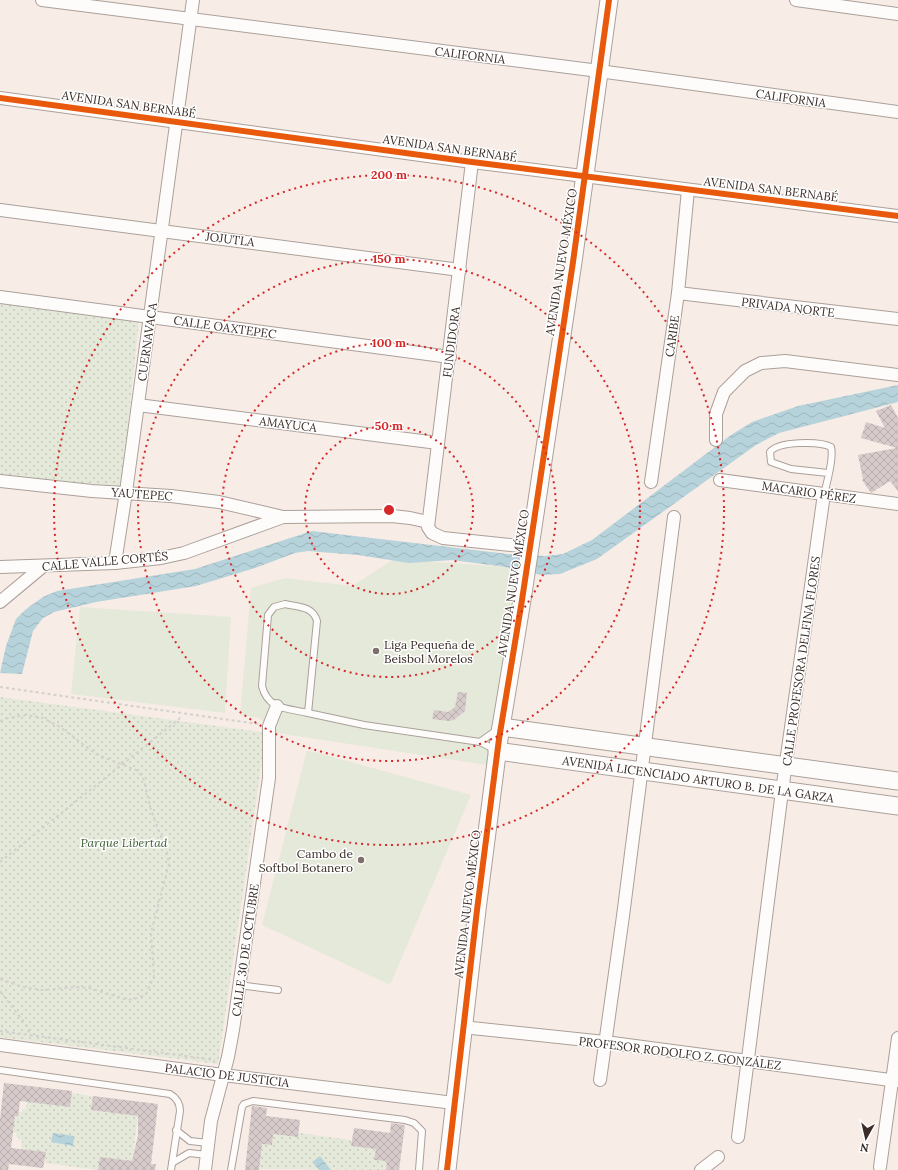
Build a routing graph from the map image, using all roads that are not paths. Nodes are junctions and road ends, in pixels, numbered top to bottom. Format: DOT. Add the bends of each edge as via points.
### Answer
graph roads {
  1 [pos="42,0"];
  2 [pos="193,0"];
  3 [pos="609,0"];
  4 [pos="796,0"];
  5 [pos="898,14"];
  6 [pos="191,19"];
  7 [pos="599,72"];
  8 [pos="0,98"];
  9 [pos="898,112"];
  10 [pos="177,122"];
  11 [pos="472,162"];
  12 [pos="585,176"];
  13 [pos="688,190"];
  14 [pos="0,210"];
  15 [pos="898,216"];
  16 [pos="163,230"];
  17 [pos="460,270"];
  18 [pos="678,293"];
  19 [pos="0,297"];
  20 [pos="150,317"];
  21 [pos="898,319"];
  22 [pos="450,356"];
  23 [pos="898,375"];
  24 [pos="138,404"];
  25 [pos="716,440"];
  26 [pos="438,443"];
  27 [pos="828,473"];
  28 [pos="720,480"];
  29 [pos="0,482"];
  30 [pos="652,482"];
  31 [pos="126,492"];
  32 [pos="824,494"];
  33 [pos="898,504"];
  34 [pos="283,517"];
  35 [pos="674,517"];
  36 [pos="428,522"];
  37 [pos="529,549"];
  38 [pos="115,563"];
  39 [pos="42,567"];
  40 [pos="0,568"];
  41 [pos="0,602"];
  42 [pos="277,706"];
  43 [pos="308,713"];
  44 [pos="500,727"];
  45 [pos="480,742"];
  46 [pos="645,747"];
  47 [pos="497,751"];
  48 [pos="786,766"];
  49 [pos="642,771"];
  50 [pos="898,781"];
  51 [pos="782,791"];
  52 [pos="898,806"];
  53 [pos="239,985"];
  54 [pos="278,990"];
  55 [pos="462,1027"];
  56 [pos="898,1038"];
  57 [pos="605,1042"];
  58 [pos="0,1045"];
  59 [pos="747,1062"];
  60 [pos="0,1070"];
  61 [pos="223,1076"];
  62 [pos="600,1080"];
  63 [pos="895,1080"];
  64 [pos="454,1103"];
  65 [pos="176,1130"];
  66 [pos="738,1137"];
  67 [pos="207,1149"];
  68 [pos="718,1157"];
  69 [pos="172,1163"];
  70 [pos="880,1168"];
  71 [pos="171,1170"];
  72 [pos="205,1170"];
  73 [pos="231,1170"];
  74 [pos="419,1170"];
  75 [pos="447,1170"];
  76 [pos="702,1170"];
  1 -- 6 [label="street, CALIFORNIA"];
  2 -- 6 [label="street, CUERNAVACA"];
  3 -- 7 [label="street, AVENIDA NUEVO MÉXICO"];
  4 -- 5 [label="street"];
  6 -- 7 [label="street, CALIFORNIA"];
  6 -- 10 [label="street, CUERNAVACA"];
  7 -- 9 [label="street, CALIFORNIA"];
  7 -- 12 [label="street, AVENIDA NUEVO MÉXICO"];
  8 -- 10 [label="street, AVENIDA SAN BERNABÉ"];
  10 -- 11 [label="street, AVENIDA SAN BERNABÉ"];
  10 -- 16 [label="street, CUERNAVACA"];
  11 -- 12 [label="street, AVENIDA SAN BERNABÉ"];
  11 -- 17 [label="street, FUNDIDORA"];
  12 -- 13 [label="street, AVENIDA SAN BERNABÉ"];
  12 -- 37 [label="street, AVENIDA NUEVO MÉXICO"];
  13 -- 15 [label="street, AVENIDA SAN BERNABÉ"];
  13 -- 18 [label="street, CARIBE"];
  14 -- 16 [label="street, JOJUTLA"];
  16 -- 17 [label="street, JOJUTLA"];
  16 -- 20 [label="street, CUERNAVACA"];
  17 -- 22 [label="street, FUNDIDORA"];
  18 -- 21 [label="street, PRIVADA NORTE"];
  18 -- 30 [label="street, CARIBE"];
  19 -- 20 [label="street, CALLE OAXTEPEC"];
  20 -- 22 [label="street, CALLE OAXTEPEC"];
  20 -- 24 [label="street, CUERNAVACA"];
  22 -- 26 [label="street, FUNDIDORA"];
  23 -- 25 [label="street" via="785,361 761,363 745,371 724,392 716,414"];
  24 -- 26 [label="street, AMAYUCA"];
  24 -- 31 [label="street, CUERNAVACA"];
  26 -- 36 [label="street, FUNDIDORA"];
  27 -- 27 [label="lane, CALLE PROFESORA DELFINA FLORES" via="832,451 831,447 826,445 777,446 769,455 771,462 782,467"];
  27 -- 32 [label="lane, CALLE PROFESORA DELFINA FLORES"];
  28 -- 32 [label="street, MACARIO PÉREZ"];
  29 -- 31 [label="street, YAUTEPEC"];
  31 -- 34 [label="street, YAUTEPEC" via="219,502"];
  31 -- 38 [label="street, CUERNAVACA"];
  32 -- 33 [label="street, MACARIO PÉREZ"];
  32 -- 48 [label="street, CALLE PROFESORA DELFINA FLORES"];
  34 -- 36 [label="street, CALLE VALLE CORTÉS" via="392,516"];
  34 -- 38 [label="street, CALLE VALLE CORTÉS" via="184,553"];
  35 -- 46 [label="street"];
  36 -- 37 [label="street" via="430,531 438,537"];
  37 -- 44 [label="street, AVENIDA NUEVO MÉXICO"];
  38 -- 39 [label="street, CALLE VALLE CORTÉS"];
  39 -- 40 [label="street, CALLE VALLE CORTÉS"];
  39 -- 41 [label="street"];
  42 -- 43 [label="lane"];
  42 -- 43 [label="lane" via="269,702 262,686 268,615 274,607 285,604 313,611 317,621"];
  42 -- 53 [label="street, CALLE 30 DE OCTUBRE" via="269,726 269,778"];
  43 -- 45 [label="lane" via="364,725"];
  44 -- 45 [label="lane"];
  44 -- 46 [label="street, AVENIDA LICENCIADO ARTURO B. DE LA GARZA"];
  44 -- 47 [label="street, AVENIDA NUEVO MÉXICO"];
  45 -- 47 [label="lane"];
  46 -- 48 [label="street, AVENIDA LICENCIADO ARTURO B. DE LA GARZA"];
  46 -- 49 [label="street"];
  47 -- 49 [label="street, AVENIDA LICENCIADO ARTURO B. DE LA GARZA"];
  47 -- 55 [label="street, AVENIDA NUEVO MÉXICO"];
  48 -- 50 [label="street, AVENIDA LICENCIADO ARTURO B. DE LA GARZA"];
  48 -- 51 [label="street, CALLE PROFESORA DELFINA FLORES"];
  49 -- 51 [label="street, AVENIDA LICENCIADO ARTURO B. DE LA GARZA"];
  49 -- 57 [label="street"];
  51 -- 52 [label="street, AVENIDA LICENCIADO ARTURO B. DE LA GARZA"];
  51 -- 59 [label="street, CALLE PROFESORA DELFINA FLORES"];
  53 -- 54 [label="lane"];
  53 -- 61 [label="street, CALLE 30 DE OCTUBRE"];
  55 -- 57 [label="street, PROFESOR RODOLFO Z. GONZÁLEZ"];
  55 -- 64 [label="street, AVENIDA NUEVO MÉXICO"];
  56 -- 63 [label="street"];
  57 -- 59 [label="street, PROFESOR RODOLFO Z. GONZÁLEZ"];
  57 -- 62 [label="street"];
  58 -- 61 [label="street, PALACIO DE JUSTICIA"];
  59 -- 63 [label="street, PROFESOR RODOLFO Z. GONZÁLEZ"];
  59 -- 66 [label="street, CALLE PROFESORA DELFINA FLORES"];
  60 -- 65 [label="lane" via="170,1094 176,1097 180,1106"];
  61 -- 64 [label="street, PALACIO DE JUSTICIA"];
  61 -- 67 [label="street, CALLE 30 DE OCTUBRE"];
  63 -- 70 [label="street"];
  64 -- 75 [label="street, AVENIDA NUEVO MÉXICO"];
  65 -- 67 [label="lane" via="190,1141"];
  65 -- 69 [label="lane"];
  67 -- 69 [label="lane" via="189,1153"];
  67 -- 72 [label="street, CALLE 30 DE OCTUBRE"];
  68 -- 76 [label="street"];
  69 -- 71 [label="lane"];
  73 -- 74 [label="lane" via="242,1107 253,1101 414,1123 422,1131"];
}
